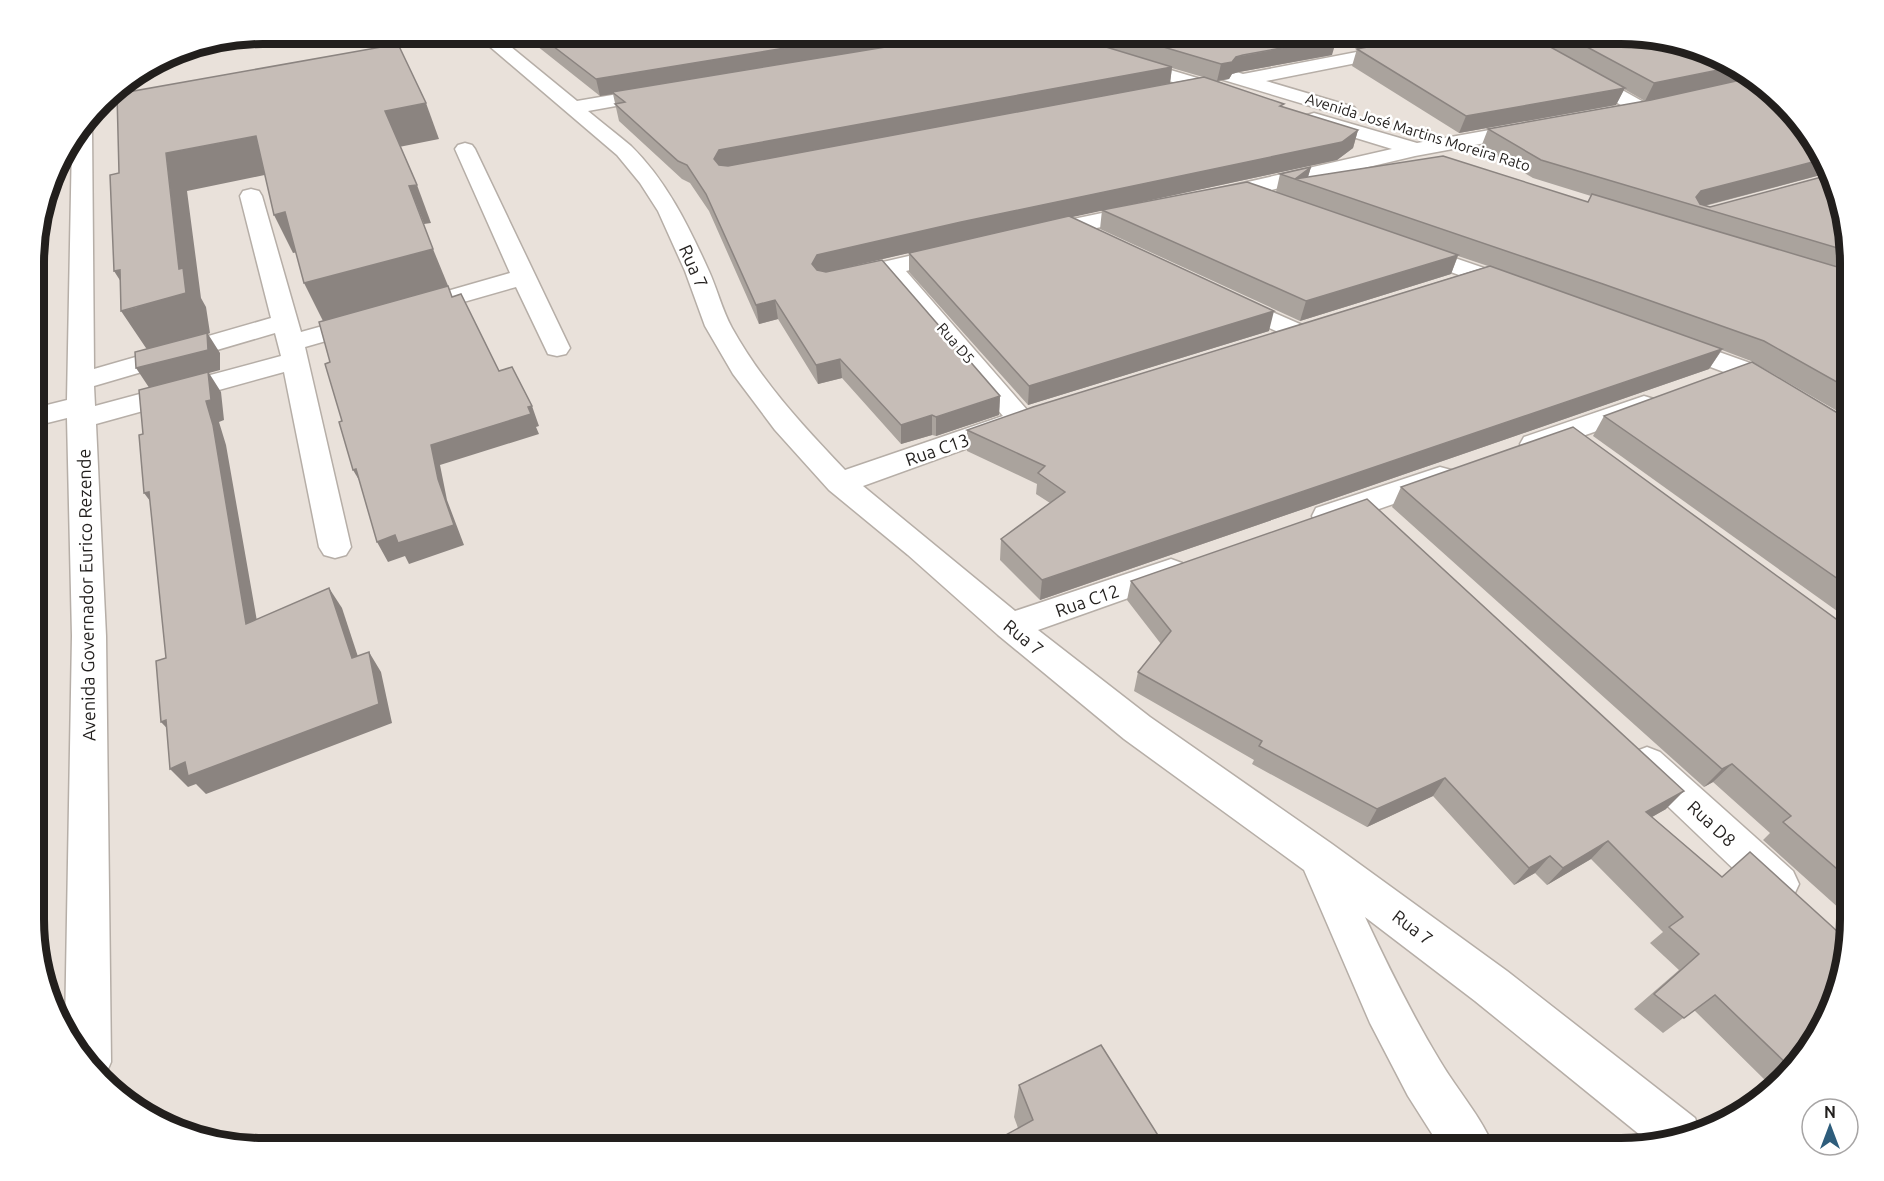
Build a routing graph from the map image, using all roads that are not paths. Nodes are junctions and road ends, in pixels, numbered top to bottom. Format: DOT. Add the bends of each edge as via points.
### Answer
graph roads {
  1 [pos="504,44"];
  2 [pos="1422,44"];
  3 [pos="1526,44"];
  4 [pos="1334,45"];
  5 [pos="1352,57"];
  6 [pos="1240,80"];
  7 [pos="1201,86"];
  8 [pos="681,90"];
  9 [pos="1166,92"];
  10 [pos="1664,105"];
  11 [pos="573,108"];
  12 [pos="1642,110"];
  13 [pos="1607,116"];
  14 [pos="1548,126"];
  15 [pos="82,138"];
  16 [pos="1454,142"];
  17 [pos="465,149"];
  18 [pos="1415,150"];
  19 [pos="1498,155"];
  20 [pos="1459,164"];
  21 [pos="1244,190"];
  22 [pos="251,196"];
  23 [pos="1197,200"];
  24 [pos="1277,202"];
  25 [pos="1163,207"];
  26 [pos="1070,226"];
  27 [pos="1025,237"];
  28 [pos="1387,241"];
  29 [pos="1102,242"];
  30 [pos="969,250"];
  31 [pos="890,268"];
  32 [pos="1481,275"];
  33 [pos="523,277"];
  34 [pos="828,281"];
  35 [pos="1447,286"];
  36 [pos="1208,291"];
  37 [pos="1532,292"];
  38 [pos="1647,334"];
  39 [pos="290,342"];
  40 [pos="1266,343"];
  41 [pos="557,348"];
  42 [pos="1741,369"];
  43 [pos="1698,385"];
  44 [pos="1665,397"];
  45 [pos="81,402"];
  46 [pos="44,414"];
  47 [pos="1032,416"];
  48 [pos="1840,428"];
  49 [pos="1566,433"];
  50 [pos="1510,452"];
  51 [pos="1595,454"];
  52 [pos="1466,468"];
  53 [pos="840,483"];
  54 [pos="1365,503"];
  55 [pos="1299,526"];
  56 [pos="1392,527"];
  57 [pos="335,546"];
  58 [pos="1199,561"];
  59 [pos="1010,626"];
  60 [pos="1620,738"];
  61 [pos="1318,857"];
  62 [pos="1804,908"];
  63 [pos="88,1051"];
  64 [pos="1673,1131"];
  65 [pos="1464,1138"];
  1 -- 11 [label="street, Rua 7"];
  2 -- 5 [label="street"];
  3 -- 12 [label="street"];
  4 -- 5 [label="street"];
  5 -- 6 [label="street"];
  6 -- 7 [label="street, Avenida José Martins Moreira Rato" via="1116,50"];
  6 -- 16 [label="street, Avenida José Martins Moreira Rato"];
  7 -- 9 [label="street"];
  7 -- 18 [label="street, Avenida José Martins Moreira Rato"];
  8 -- 11 [label="street"];
  10 -- 12 [label="street"];
  11 -- 53 [label="street, Rua 7" via="624,151 649,180 669,211 718,326 746,374 785,424"];
  12 -- 13 [label="street"];
  14 -- 16 [label="street"];
  15 -- 45 [label="street, Avenida Governador Eurico Rezende"];
  16 -- 18 [label="street"];
  16 -- 19 [label="street, Avenida José Martins Moreira Rato"];
  17 -- 33 [label="street"];
  18 -- 20 [label="street, Avenida José Martins Moreira Rato"];
  18 -- 21 [label="street"];
  21 -- 23 [label="street"];
  21 -- 24 [label="street"];
  22 -- 39 [label="street"];
  25 -- 26 [label="street"];
  26 -- 27 [label="street"];
  26 -- 29 [label="street"];
  28 -- 32 [label="street"];
  30 -- 31 [label="street"];
  31 -- 34 [label="street"];
  31 -- 47 [label="street, Rua D5"];
  32 -- 35 [label="street"];
  32 -- 37 [label="street"];
  33 -- 39 [label="street"];
  33 -- 41 [label="street"];
  36 -- 40 [label="street" via="1311,329"];
  38 -- 42 [label="street"];
  39 -- 45 [label="street"];
  39 -- 45 [label="street"];
  39 -- 57 [label="street"];
  42 -- 43 [label="street"];
  42 -- 48 [label="street"];
  44 -- 49 [label="street"];
  45 -- 46 [label="street"];
  45 -- 63 [label="street, Avenida Governador Eurico Rezende" via="89,636"];
  47 -- 53 [label="street, Rua C13"];
  49 -- 50 [label="street"];
  49 -- 51 [label="street"];
  52 -- 54 [label="street"];
  53 -- 59 [label="street, Rua 7"];
  54 -- 55 [label="street"];
  54 -- 56 [label="street"];
  58 -- 59 [label="street, Rua C12"];
  59 -- 61 [label="street, Rua 7" via="1137,729"];
  60 -- 62 [label="street, Rua D8"];
  61 -- 64 [label="street, Rua 7" via="1491,986"];
  61 -- 65 [label="street" via="1369,975 1405,1046"];
}
